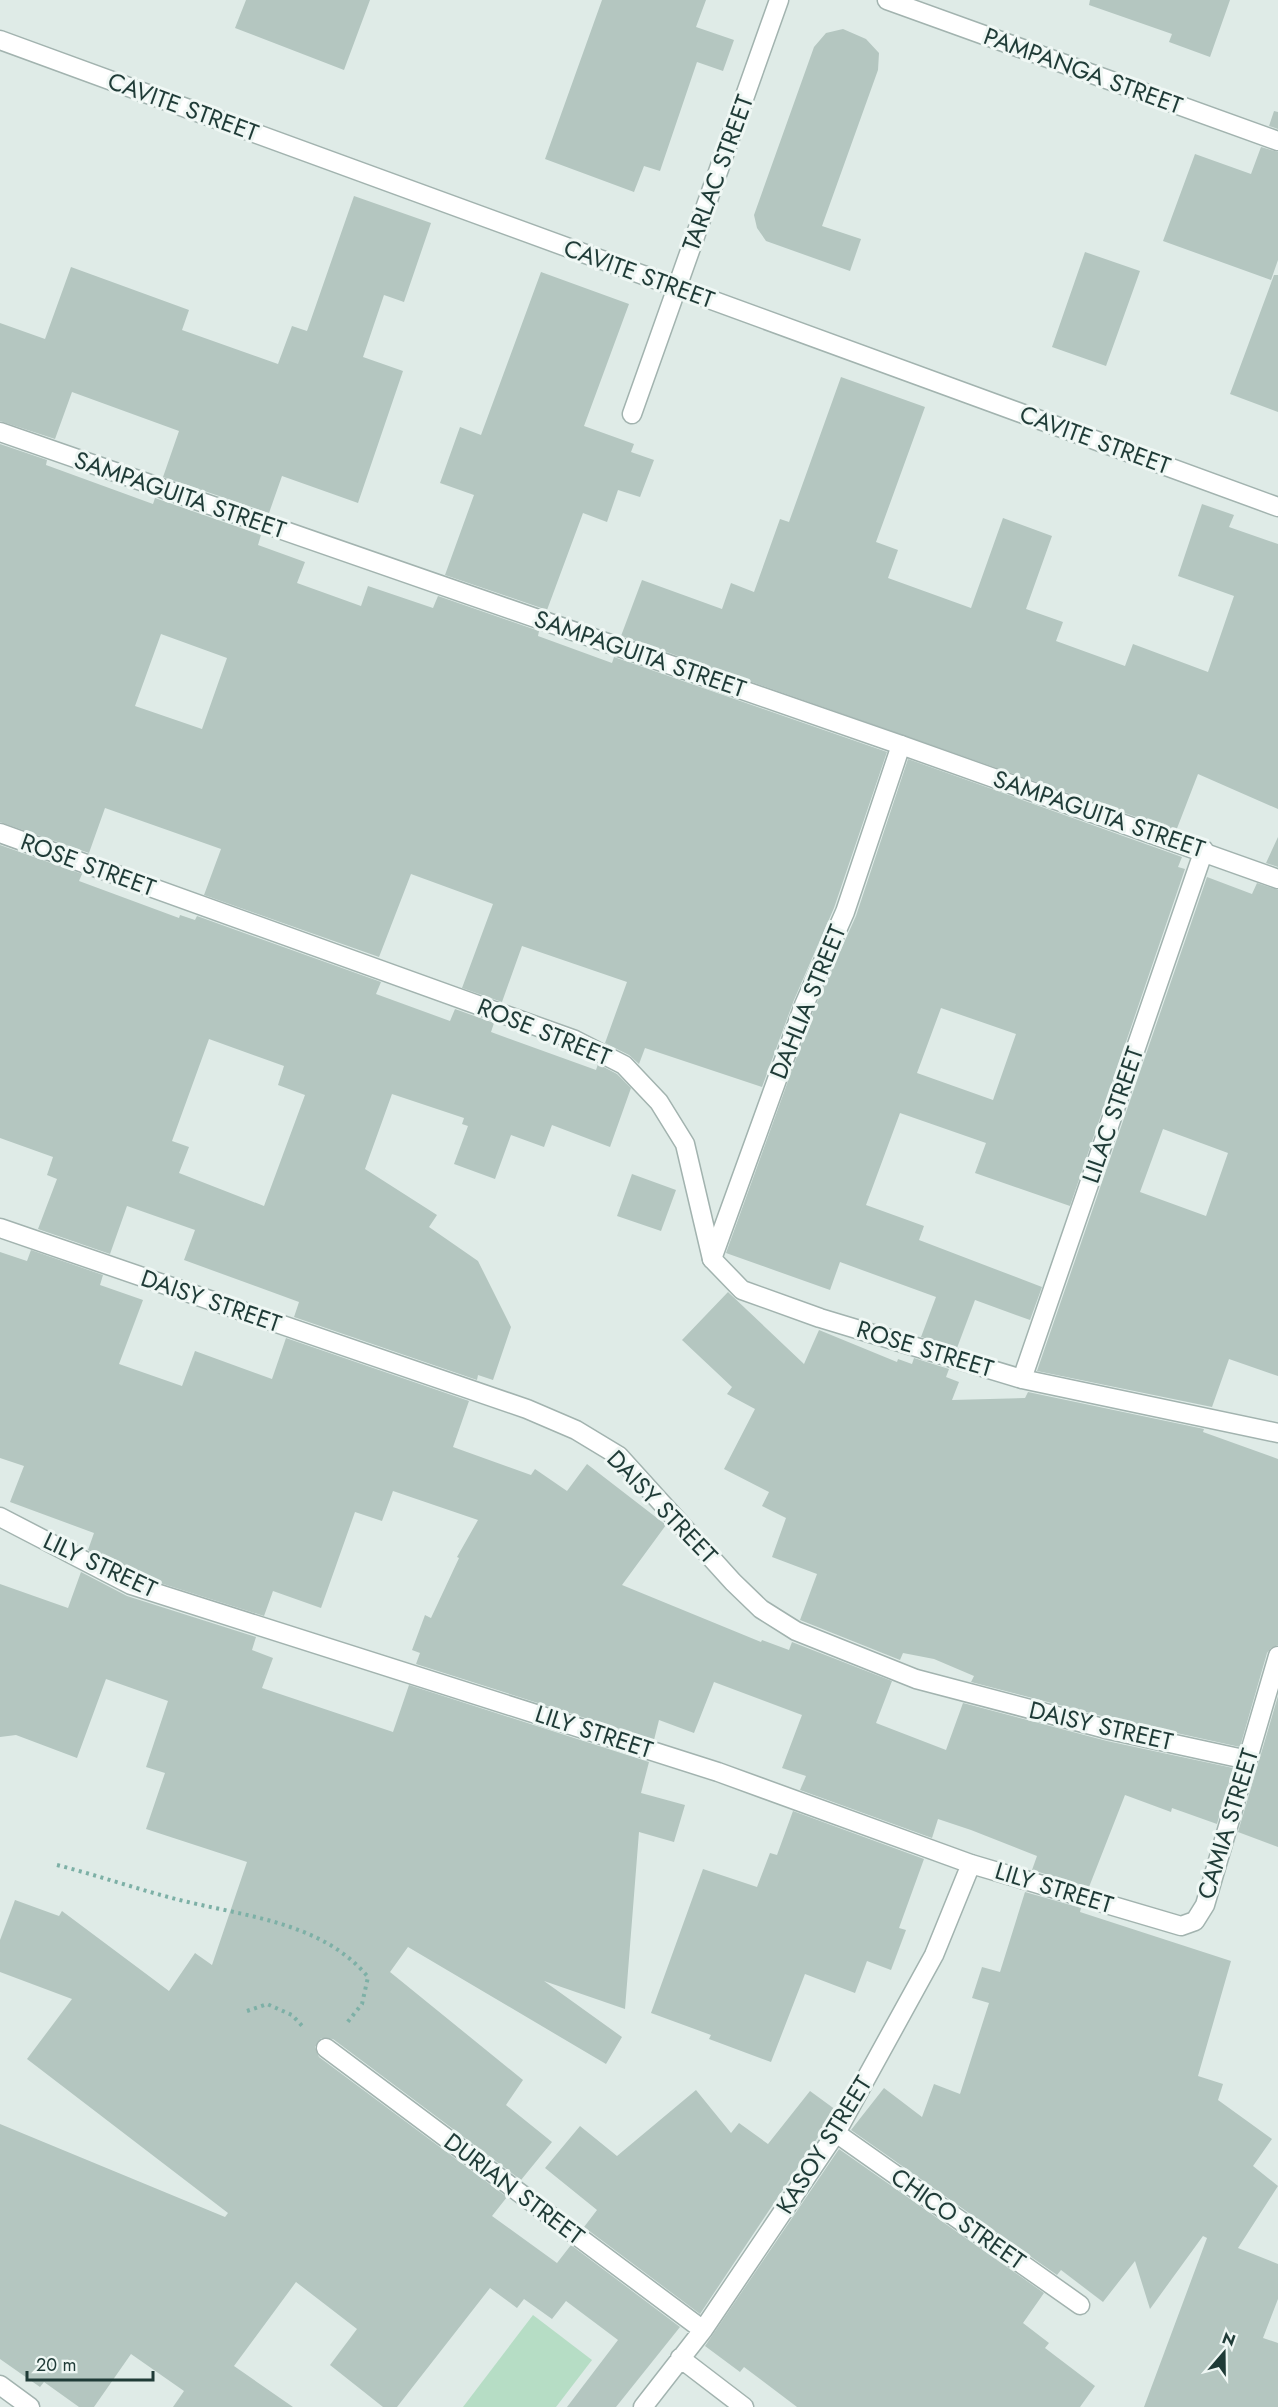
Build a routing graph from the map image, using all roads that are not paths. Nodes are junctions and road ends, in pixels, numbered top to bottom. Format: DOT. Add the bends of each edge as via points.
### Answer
graph roads {
  1 [pos="779,0"];
  2 [pos="887,0"];
  3 [pos="0,40"];
  4 [pos="1278,141"];
  5 [pos="677,287"];
  6 [pos="632,414"];
  7 [pos="0,432"];
  8 [pos="1278,507"];
  9 [pos="901,744"];
  10 [pos="0,833"];
  11 [pos="1204,850"];
  12 [pos="1278,879"];
  13 [pos="0,1228"];
  14 [pos="712,1259"];
  15 [pos="1022,1379"];
  16 [pos="1278,1434"];
  17 [pos="0,1517"];
  18 [pos="1278,1656"];
  19 [pos="1248,1760"];
  20 [pos="971,1864"];
  21 [pos="1195,1922"];
  22 [pos="326,2048"];
  23 [pos="836,2133"];
  24 [pos="1080,2305"];
  25 [pos="703,2330"];
  26 [pos="680,2358"];
  27 [pos="0,2385"];
  28 [pos="30,2407"];
  29 [pos="643,2407"];
  30 [pos="744,2407"];
  1 -- 5 [label="street, TARLAC STREET"];
  2 -- 4 [label="street, PAMPANGA STREET"];
  3 -- 5 [label="street, CAVITE STREET"];
  5 -- 6 [label="street, TARLAC STREET"];
  5 -- 8 [label="street, CAVITE STREET"];
  7 -- 9 [label="street, SAMPAGUITA STREET"];
  9 -- 11 [label="street, SAMPAGUITA STREET"];
  9 -- 14 [label="street, DAHLIA STREET" via="845,912 804,1005"];
  10 -- 14 [label="street, ROSE STREET" via="575,1040 624,1065 659,1102 684,1144"];
  11 -- 12 [label="street, SAMPAGUITA STREET"];
  11 -- 15 [label="street, LILAC STREET"];
  13 -- 19 [label="street, DAISY STREET" via="576,1430 619,1456 733,1582 761,1609 796,1631 916,1680 1110,1730"];
  14 -- 15 [label="street, ROSE STREET" via="742,1290 820,1318"];
  15 -- 16 [label="street, ROSE STREET"];
  17 -- 20 [label="street, LILY STREET" via="131,1585 718,1772"];
  18 -- 19 [label="street, CAMIA STREET"];
  19 -- 21 [label="street, CAMIA STREET" via="1205,1905"];
  20 -- 21 [label="street, LILY STREET" via="1181,1926"];
  20 -- 23 [label="street, KASOY STREET" via="934,1955"];
  22 -- 25 [label="street, DURIAN STREET"];
  23 -- 24 [label="street, CHICO STREET"];
  23 -- 25 [label="street, KASOY STREET"];
  25 -- 26 [label="street, KASOY STREET"];
  26 -- 29 [label="street, KASOY STREET"];
  26 -- 30 [label="street"];
  27 -- 28 [label="street"];
}
